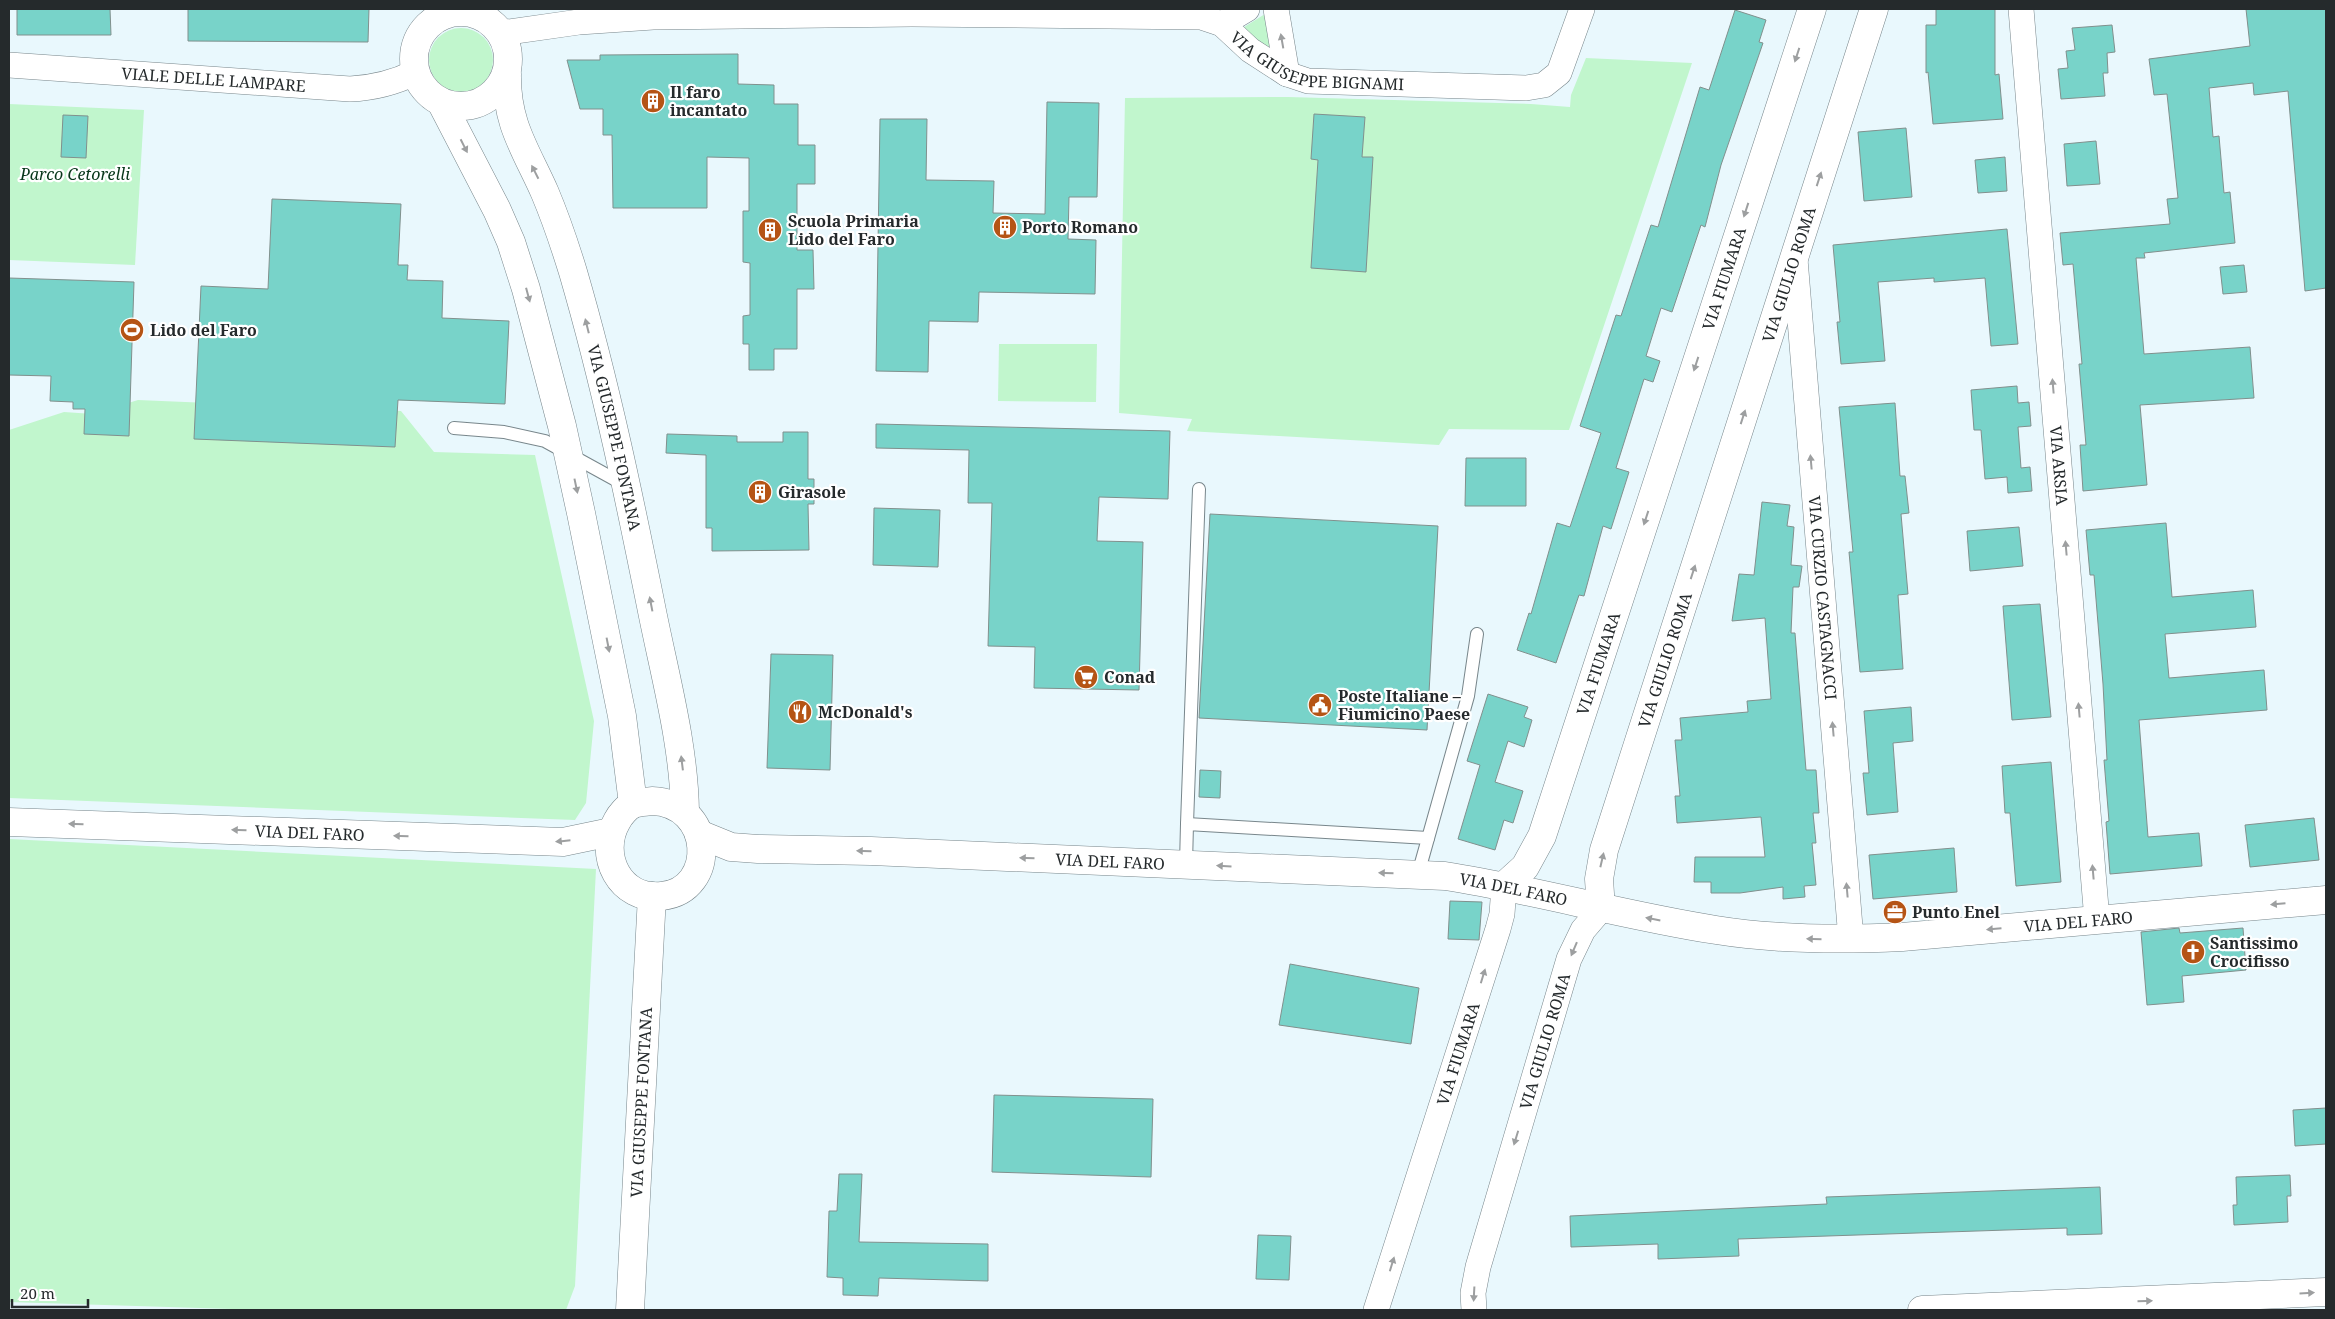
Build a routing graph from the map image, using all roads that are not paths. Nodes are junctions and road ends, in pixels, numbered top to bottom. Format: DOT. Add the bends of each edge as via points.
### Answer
graph roads {
  1 [pos="415,9"];
  2 [pos="1248,9"];
  3 [pos="1276,9"];
  4 [pos="1582,9"];
  5 [pos="1812,9"];
  6 [pos="1874,9"];
  7 [pos="2021,9"];
  8 [pos="470,11"];
  9 [pos="911,11"];
  10 [pos="1222,24"];
  11 [pos="501,32"];
  12 [pos="415,60"];
  13 [pos="9,65"];
  14 [pos="506,74"];
  15 [pos="1287,74"];
  16 [pos="441,102"];
  17 [pos="1794,256"];
  18 [pos="454,428"];
  19 [pos="568,452"];
  20 [pos="627,487"];
  21 [pos="1200,489"];
  22 [pos="1477,634"];
  23 [pos="633,804"];
  24 [pos="9,822"];
  25 [pos="692,823"];
  26 [pos="1187,824"];
  27 [pos="611,832"];
  28 [pos="1428,838"];
  29 [pos="1186,864"];
  30 [pos="1418,874"];
  31 [pos="1504,886"];
  32 [pos="652,896"];
  33 [pos="2326,900"];
  34 [pos="1601,909"];
  35 [pos="2097,920"];
  36 [pos="1851,939"];
  37 [pos="2326,1292"];
  38 [pos="630,1310"];
  39 [pos="1376,1310"];
  40 [pos="1474,1310"];
  41 [pos="1922,1310"];
  1 -- 12 [label="street"];
  2 -- 10 [label="street"];
  15 -- 3 [label="street, one-way"];
  4 -- 15 [label="street, VIA GIUSEPPE BIGNAMI" via="1559,73 1544,85 1526,88 1308,81"];
  5 -- 31 [label="street, VIA FIUMARA, one-way" via="1542,836 1525,867"];
  17 -- 6 [label="street, VIA GIULIO ROMA, one-way"];
  35 -- 7 [label="street, VIA ARSIA, one-way"];
  8 -- 11 [label="street"];
  8 -- 12 [label="street" via="450,14 430,23 421,35"];
  9 -- 10 [label="street, VIA GIUSEPPE BIGNAMI" via="1200,18"];
  9 -- 11 [label="street, VIA GIUSEPPE BIGNAMI" via="626,18"];
  10 -- 15 [label="street, VIA GIUSEPPE BIGNAMI" via="1250,50"];
  11 -- 14 [label="street" via="508,53"];
  12 -- 13 [label="street, VIALE DELLE LAMPARE" via="398,80 379,86 350,88"];
  12 -- 16 [label="street" via="421,85"];
  14 -- 16 [label="street" via="499,89 487,100 472,106 456,107"];
  20 -- 14 [label="street, VIA GIUSEPPE FONTANA, one-way" via="565,246 510,117"];
  16 -- 19 [label="street, one-way" via="511,242"];
  34 -- 17 [label="street, VIA GIULIO ROMA, one-way" via="1599,879 1604,850"];
  36 -- 17 [label="street, VIA CURZIO CASTAGNACCI, one-way"];
  18 -- 19 [label="lane" via="519,434"];
  19 -- 20 [label="lane"];
  19 -- 23 [label="street, one-way" via="622,716"];
  25 -- 20 [label="street, VIA GIUSEPPE FONTANA, one-way"];
  21 -- 26 [label="lane"];
  22 -- 28 [label="lane" via="1468,696"];
  23 -- 25 [label="street" via="666,802"];
  23 -- 27 [label="street" via="620,816"];
  27 -- 24 [label="street, VIA DEL FARO, one-way" via="562,842"];
  29 -- 25 [label="street, VIA DEL FARO, one-way" via="751,849 726,845"];
  25 -- 32 [label="street" via="700,864 693,880 676,893"];
  26 -- 28 [label="lane"];
  26 -- 29 [label="lane"];
  27 -- 32 [label="street" via="610,858 615,874 627,887"];
  28 -- 30 [label="lane"];
  30 -- 29 [label="street, VIA DEL FARO, one-way"];
  30 -- 31 [label="street, VIA DEL FARO"];
  31 -- 34 [label="street, VIA DEL FARO"];
  39 -- 31 [label="street, VIA FIUMARA, one-way" via="1498,929"];
  32 -- 38 [label="street, VIA GIUSEPPE FONTANA"];
  33 -- 35 [label="street, VIA DEL FARO, one-way"];
  36 -- 34 [label="street, VIA DEL FARO, one-way" via="1719,931"];
  34 -- 40 [label="street, VIA GIULIO ROMA, one-way" via="1583,930 1569,960 1478,1267 1473,1293"];
  35 -- 36 [label="street, VIA DEL FARO, one-way"];
  41 -- 37 [label="street, one-way"];
}
